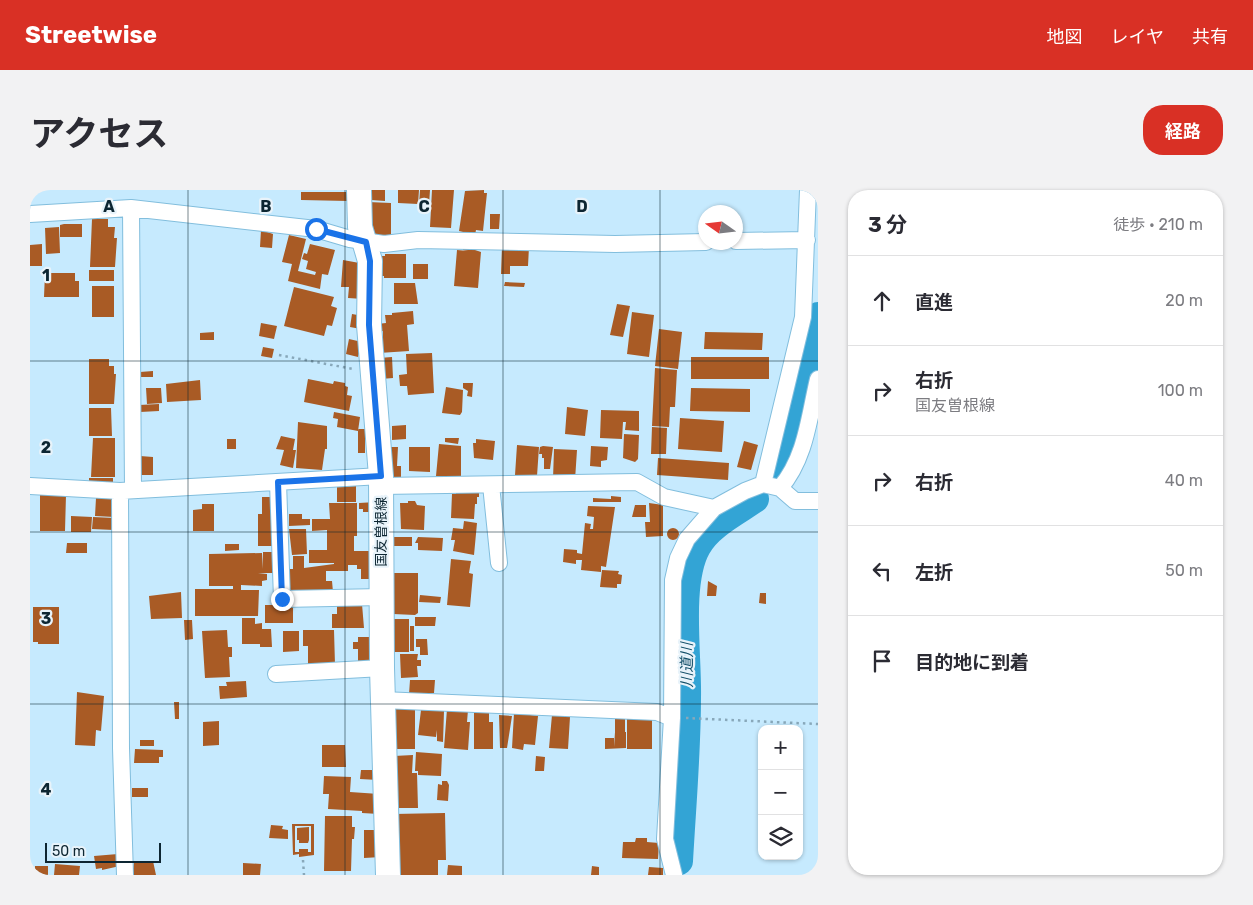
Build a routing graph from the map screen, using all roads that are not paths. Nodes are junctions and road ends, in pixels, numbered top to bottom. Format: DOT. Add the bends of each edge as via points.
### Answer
graph roads {
  1 [pos="360,190"];
  2 [pos="808,190"];
  3 [pos="131,208"];
  4 [pos="30,214"];
  5 [pos="807,240"];
  6 [pos="366,242"];
  7 [pos="698,242"];
  8 [pos="743,242"];
  9 [pos="818,379"];
  10 [pos="381,481"];
  11 [pos="278,482"];
  12 [pos="763,484"];
  13 [pos="491,485"];
  14 [pos="30,486"];
  15 [pos="780,488"];
  16 [pos="127,490"];
  17 [pos="818,501"];
  18 [pos="714,508"];
  19 [pos="499,562"];
  20 [pos="382,597"];
  21 [pos="382,668"];
  22 [pos="276,674"];
  23 [pos="382,700"];
  24 [pos="672,718"];
  25 [pos="126,875"];
  26 [pos="388,875"];
  27 [pos="674,875"];
  1 -- 6 [label="main road, 国友曽根線" via="360,227"];
  2 -- 5 [label="street"];
  3 -- 4 [label="street"];
  3 -- 6 [label="street" via="316,229"];
  3 -- 16 [label="street"];
  5 -- 8 [label="street"];
  5 -- 12 [label="street" via="803,317"];
  6 -- 7 [label="street"];
  6 -- 10 [label="main road, 国友曽根線" via="370,261 369,325"];
  9 -- 15 [label="street" via="801,454 792,474"];
  10 -- 11 [label="street"];
  10 -- 13 [label="street"];
  10 -- 20 [label="main road, 国友曽根線"];
  11 -- 16 [label="street"];
  11 -- 20 [label="street" via="282,599"];
  12 -- 15 [label="street"];
  12 -- 18 [label="street"];
  13 -- 18 [label="street" via="637,482 664,497"];
  13 -- 19 [label="street"];
  14 -- 16 [label="street"];
  15 -- 17 [label="street" via="795,501"];
  16 -- 25 [label="street" via="121,748"];
  18 -- 24 [label="street" via="684,543 673,580"];
  20 -- 21 [label="main road, 国友曽根線"];
  21 -- 22 [label="street"];
  21 -- 23 [label="main road, 国友曽根線"];
  23 -- 24 [label="street" via="656,712"];
  23 -- 26 [label="main road, 国友曽根線"];
  24 -- 27 [label="street" via="665,839"];
}
